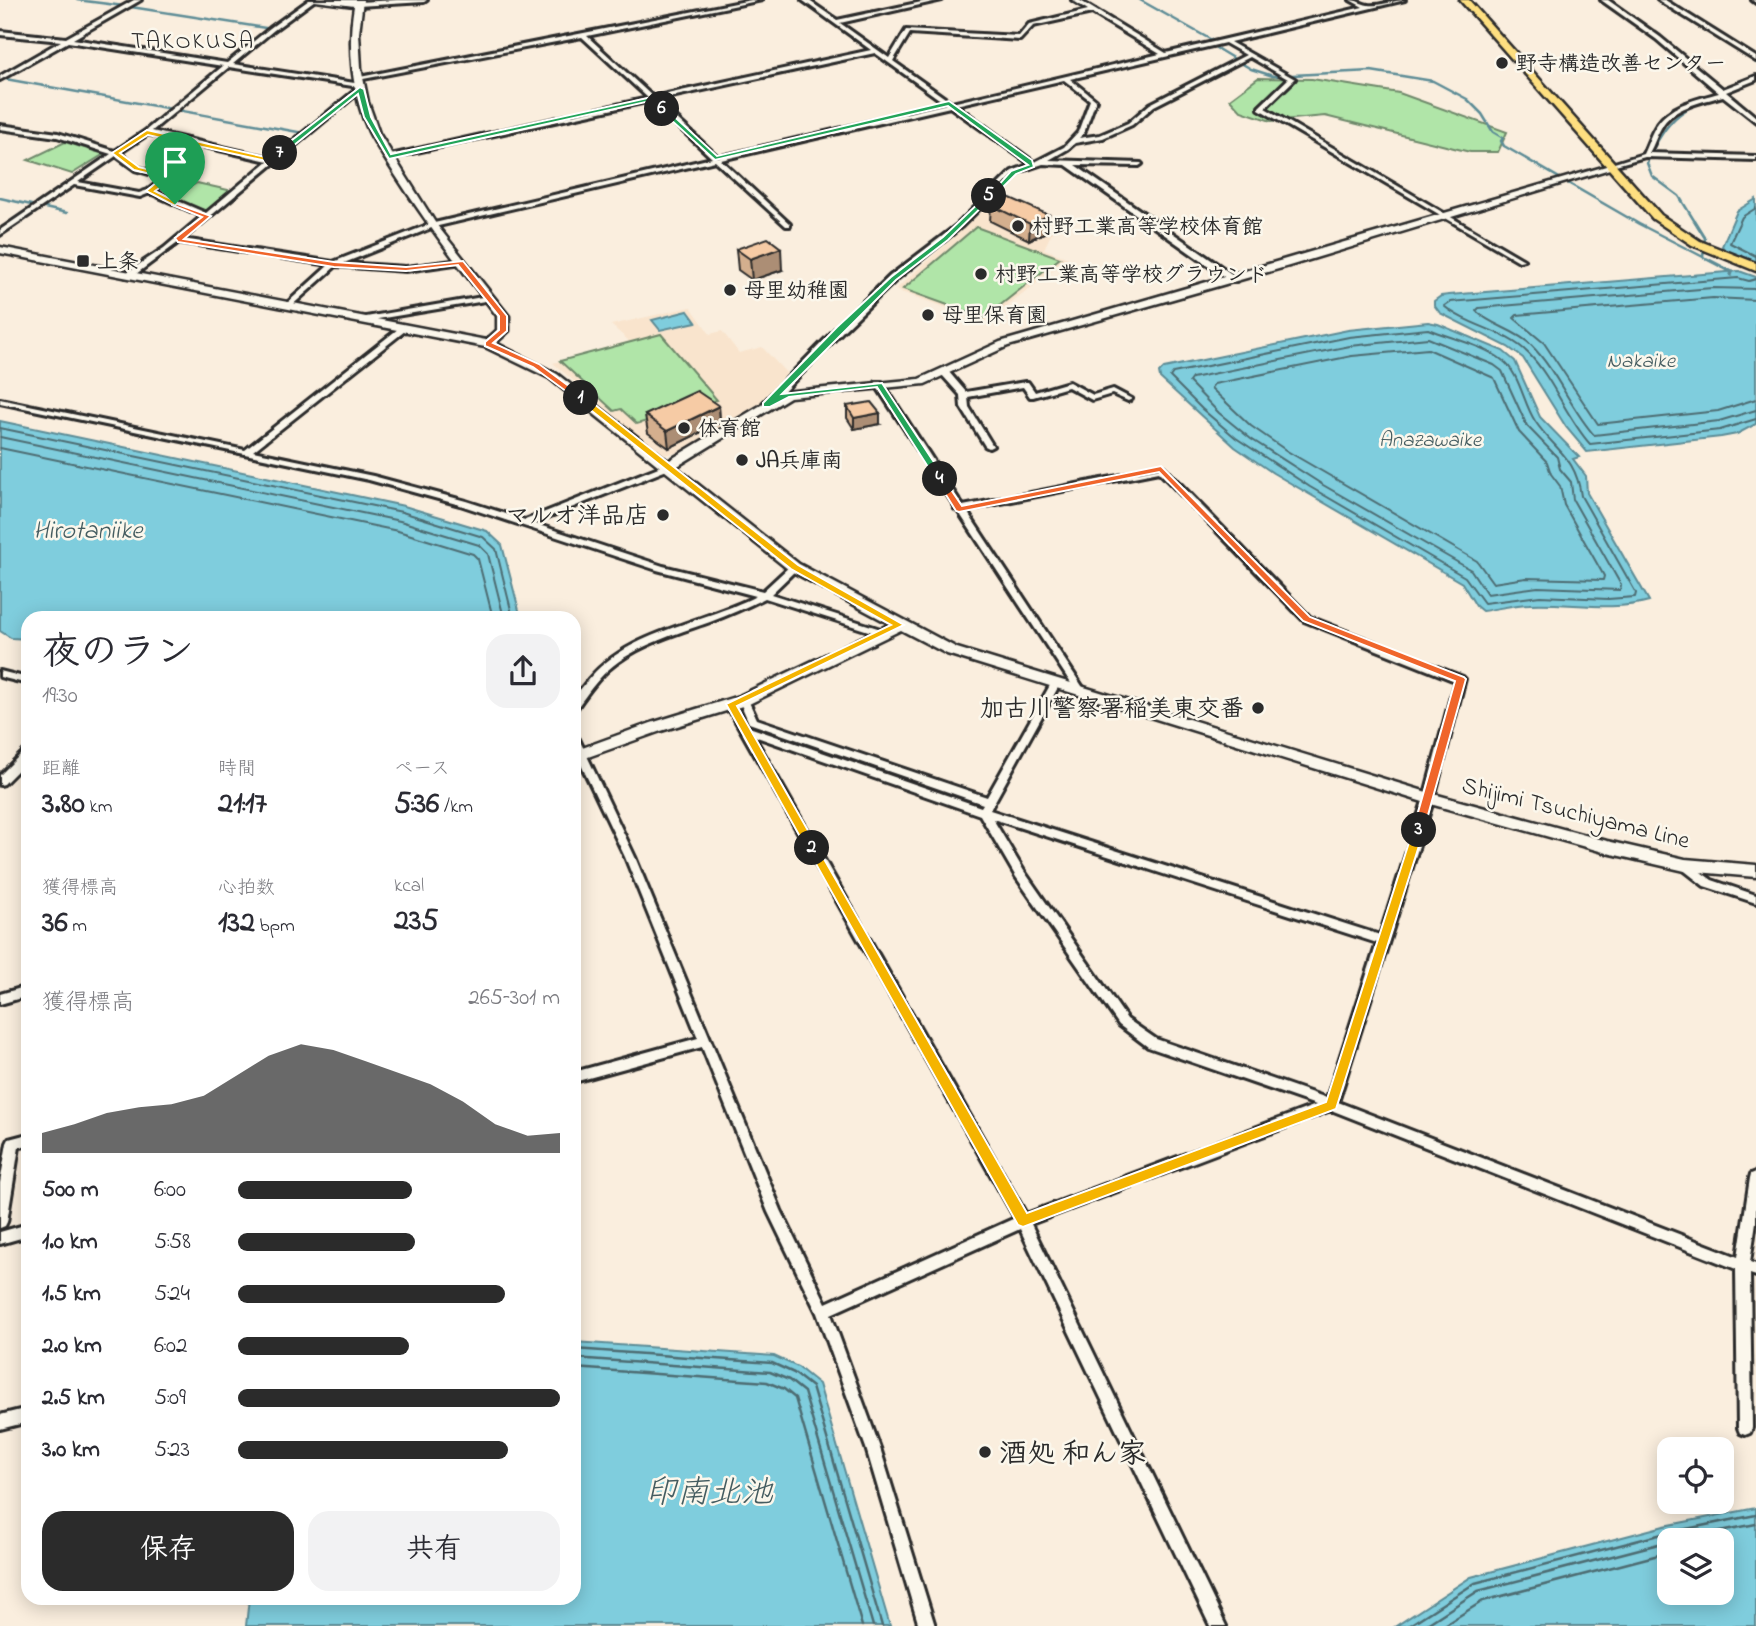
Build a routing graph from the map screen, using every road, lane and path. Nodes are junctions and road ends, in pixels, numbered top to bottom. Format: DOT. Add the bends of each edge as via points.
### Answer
graph roads {
  1 [pos="138,0"];
  2 [pos="312,0"];
  3 [pos="424,0"];
  4 [pos="760,0"];
  5 [pos="805,0"];
  6 [pos="939,0"];
  7 [pos="1075,0"];
  8 [pos="1353,0"];
  9 [pos="1402,0"];
  10 [pos="1464,0"];
  11 [pos="1604,0"];
  12 [pos="1661,0"];
  13 [pos="358,2"];
  14 [pos="1370,8"];
  15 [pos="1093,11"];
  16 [pos="836,22"];
  17 [pos="0,33"];
  18 [pos="583,36"];
  19 [pos="68,40"];
  20 [pos="1227,42"];
  21 [pos="875,51"];
  22 [pos="1756,52"];
  23 [pos="1748,53"];
  24 [pos="1250,55"];
  25 [pos="1167,56"];
  26 [pos="1756,59"];
  27 [pos="890,61"];
  28 [pos="229,67"];
  29 [pos="0,78"];
  30 [pos="1756,78"];
  31 [pos="1066,79"];
  32 [pos="360,85"];
  33 [pos="1722,93"];
  34 [pos="652,99"];
  35 [pos="949,103"];
  36 [pos="1756,120"];
  37 [pos="0,128"];
  38 [pos="147,132"];
  39 [pos="1073,141"];
  40 [pos="116,153"];
  41 [pos="1646,155"];
  42 [pos="389,156"];
  43 [pos="715,158"];
  44 [pos="1756,158"];
  45 [pos="271,160"];
  46 [pos="1042,162"];
  47 [pos="1068,163"];
  48 [pos="1139,164"];
  49 [pos="1032,166"];
  50 [pos="1610,166"];
  51 [pos="71,183"];
  52 [pos="150,191"];
  53 [pos="207,216"];
  54 [pos="1445,216"];
  55 [pos="432,225"];
  56 [pos="788,225"];
  57 [pos="0,233"];
  58 [pos="178,240"];
  59 [pos="0,250"];
  60 [pos="1521,260"];
  61 [pos="460,262"];
  62 [pos="334,264"];
  63 [pos="1756,267"];
  64 [pos="129,275"];
  65 [pos="1233,279"];
  66 [pos="488,298"];
  67 [pos="289,306"];
  68 [pos="366,319"];
  69 [pos="406,327"];
  70 [pos="488,344"];
  71 [pos="945,373"];
  72 [pos="879,384"];
  73 [pos="964,395"];
  74 [pos="1128,400"];
  75 [pos="0,401"];
  76 [pos="766,405"];
  77 [pos="989,446"];
  78 [pos="248,450"];
  79 [pos="669,466"];
  80 [pos="959,509"];
  81 [pos="526,523"];
  82 [pos="794,567"];
  83 [pos="765,595"];
  84 [pos="899,625"];
  85 [pos="884,634"];
  86 [pos="0,674"];
  87 [pos="21,679"];
  88 [pos="1055,682"];
  89 [pos="1079,689"];
  90 [pos="581,695"];
  91 [pos="738,702"];
  92 [pos="745,729"];
  93 [pos="581,755"];
  94 [pos="21,761"];
  95 [pos="581,764"];
  96 [pos="0,781"];
  97 [pos="1429,798"];
  98 [pos="986,807"];
  99 [pos="1685,865"];
  100 [pos="1756,872"];
  101 [pos="1756,900"];
  102 [pos="1382,940"];
  103 [pos="21,993"];
  104 [pos="0,999"];
  105 [pos="705,1041"];
  106 [pos="581,1075"];
  107 [pos="1331,1105"];
  108 [pos="21,1141"];
  109 [pos="1756,1178"];
  110 [pos="1023,1221"];
  111 [pos="0,1222"];
  112 [pos="21,1232"];
  113 [pos="0,1238"];
  114 [pos="1750,1267"];
  115 [pos="823,1311"];
  116 [pos="21,1417"];
  117 [pos="0,1422"];
  118 [pos="1745,1428"];
  119 [pos="928,1626"];
  120 [pos="1218,1626"];
  1 -- 19 [label="street"];
  2 -- 13 [label="main road"];
  2 -- 28 [label="street"];
  3 -- 13 [label="street"];
  4 -- 18 [label="street"];
  5 -- 16 [label="street"];
  6 -- 16 [label="street"];
  7 -- 15 [label="street"];
  8 -- 14 [label="street"];
  9 -- 14 [label="street"];
  10 -- 50 [label="main road"];
  11 -- 33 [label="street" via="1658,37"];
  12 -- 23 [label="street"];
  13 -- 32 [label="main road" via="355,23"];
  14 -- 20 [label="street"];
  15 -- 25 [label="street"];
  15 -- 27 [label="street" via="1031,24 1020,38 908,31"];
  16 -- 21 [label="street"];
  17 -- 19 [label="street"];
  18 -- 32 [label="street"];
  18 -- 34 [label="street"];
  19 -- 28 [label="street"];
  19 -- 29 [label="street"];
  20 -- 24 [label="street"];
  20 -- 25 [label="street"];
  21 -- 27 [label="street"];
  21 -- 34 [label="street"];
  22 -- 23 [label="street"];
  23 -- 26 [label="street"];
  24 -- 39 [label="street" via="1152,105 1130,124 1101,137"];
  24 -- 54 [label="street" via="1292,79 1261,108"];
  25 -- 31 [label="street"];
  27 -- 35 [label="street"];
  28 -- 32 [label="street"];
  28 -- 38 [label="street"];
  30 -- 33 [label="street"];
  31 -- 35 [label="street"];
  31 -- 39 [label="street" via="1093,100 1081,133"];
  32 -- 42 [label="main road" via="370,125"];
  32 -- 45 [label="street"];
  33 -- 36 [label="street"];
  33 -- 41 [label="street" via="1674,112 1659,126"];
  34 -- 42 [label="street"];
  34 -- 43 [label="street"];
  35 -- 43 [label="street"];
  35 -- 49 [label="street"];
  37 -- 40 [label="street" via="58,135"];
  38 -- 40 [label="street"];
  38 -- 45 [label="street"];
  39 -- 46 [label="street"];
  40 -- 51 [label="street"];
  40 -- 52 [label="street" via="137,169 168,178"];
  41 -- 44 [label="street"];
  41 -- 50 [label="street"];
  42 -- 55 [label="main road"];
  43 -- 55 [label="street"];
  43 -- 56 [label="street"];
  45 -- 53 [label="street"];
  46 -- 47 [label="street"];
  46 -- 49 [label="street"];
  47 -- 48 [label="street"];
  47 -- 65 [label="street"];
  49 -- 76 [label="street" via="1014,172 946,238 893,278"];
  50 -- 54 [label="main road"];
  50 -- 63 [label="main road" via="1667,223 1696,243"];
  51 -- 52 [label="street" via="140,195"];
  51 -- 57 [label="street"];
  52 -- 53 [label="street"];
  53 -- 58 [label="street"];
  54 -- 60 [label="street"];
  54 -- 65 [label="main road"];
  55 -- 61 [label="main road"];
  55 -- 62 [label="street"];
  58 -- 62 [label="street"];
  58 -- 64 [label="street"];
  59 -- 64 [label="main road, Shijimi Tsuchiyama Line"];
  61 -- 62 [label="street" via="406,269"];
  61 -- 66 [label="main road"];
  62 -- 67 [label="street"];
  64 -- 67 [label="main road, Shijimi Tsuchiyama Line"];
  65 -- 71 [label="main road" via="1004,344"];
  66 -- 68 [label="street"];
  66 -- 70 [label="main road" via="505,323"];
  67 -- 68 [label="main road, Shijimi Tsuchiyama Line"];
  68 -- 69 [label="main road, Shijimi Tsuchiyama Line"];
  69 -- 70 [label="main road, Shijimi Tsuchiyama Line"];
  69 -- 78 [label="street"];
  70 -- 79 [label="main road, Shijimi Tsuchiyama Line" via="553,376"];
  71 -- 72 [label="main road" via="921,382"];
  71 -- 73 [label="street"];
  72 -- 76 [label="main road" via="787,394"];
  72 -- 80 [label="street"];
  73 -- 74 [label="street" via="1025,384 1033,395 1069,384 1092,398 1113,391"];
  73 -- 77 [label="street" via="965,407"];
  75 -- 78 [label="street"];
  76 -- 79 [label="main road"];
  78 -- 81 [label="street" via="370,478"];
  79 -- 81 [label="street"];
  79 -- 82 [label="main road, Shijimi Tsuchiyama Line"];
  80 -- 89 [label="street"];
  80 -- 97 [label="street" via="1161,469 1307,619 1460,679"];
  81 -- 83 [label="street" via="660,568"];
  82 -- 83 [label="street"];
  82 -- 84 [label="main road, Shijimi Tsuchiyama Line"];
  83 -- 85 [label="street"];
  83 -- 90 [label="street" via="617,658"];
  84 -- 85 [label="main road"];
  84 -- 88 [label="main road, Shijimi Tsuchiyama Line" via="952,651"];
  85 -- 91 [label="main road"];
  86 -- 87 [label="street"];
  88 -- 89 [label="main road, Shijimi Tsuchiyama Line"];
  88 -- 98 [label="street"];
  89 -- 97 [label="main road, Shijimi Tsuchiyama Line"];
  91 -- 92 [label="street"];
  91 -- 93 [label="main road"];
  91 -- 98 [label="street" via="753,721"];
  92 -- 98 [label="street"];
  92 -- 110 [label="street"];
  94 -- 96 [label="street"];
  95 -- 105 [label="street" via="630,857"];
  97 -- 99 [label="main road, Shijimi Tsuchiyama Line"];
  97 -- 102 [label="street"];
  98 -- 102 [label="street"];
  98 -- 107 [label="street" via="1020,874 1123,1022 1152,1043"];
  99 -- 100 [label="main road, Shijimi Tsuchiyama Line"];
  99 -- 101 [label="street" via="1708,883"];
  102 -- 107 [label="street"];
  103 -- 104 [label="street"];
  105 -- 106 [label="street"];
  105 -- 115 [label="street" via="775,1212"];
  107 -- 110 [label="street"];
  107 -- 114 [label="street"];
  108 -- 111 [label="street" via="13,1143"];
  109 -- 114 [label="street"];
  110 -- 115 [label="street"];
  110 -- 120 [label="street"];
  112 -- 113 [label="street"];
  114 -- 118 [label="street"];
  115 -- 119 [label="street" via="873,1448"];
  116 -- 117 [label="street"];
}
